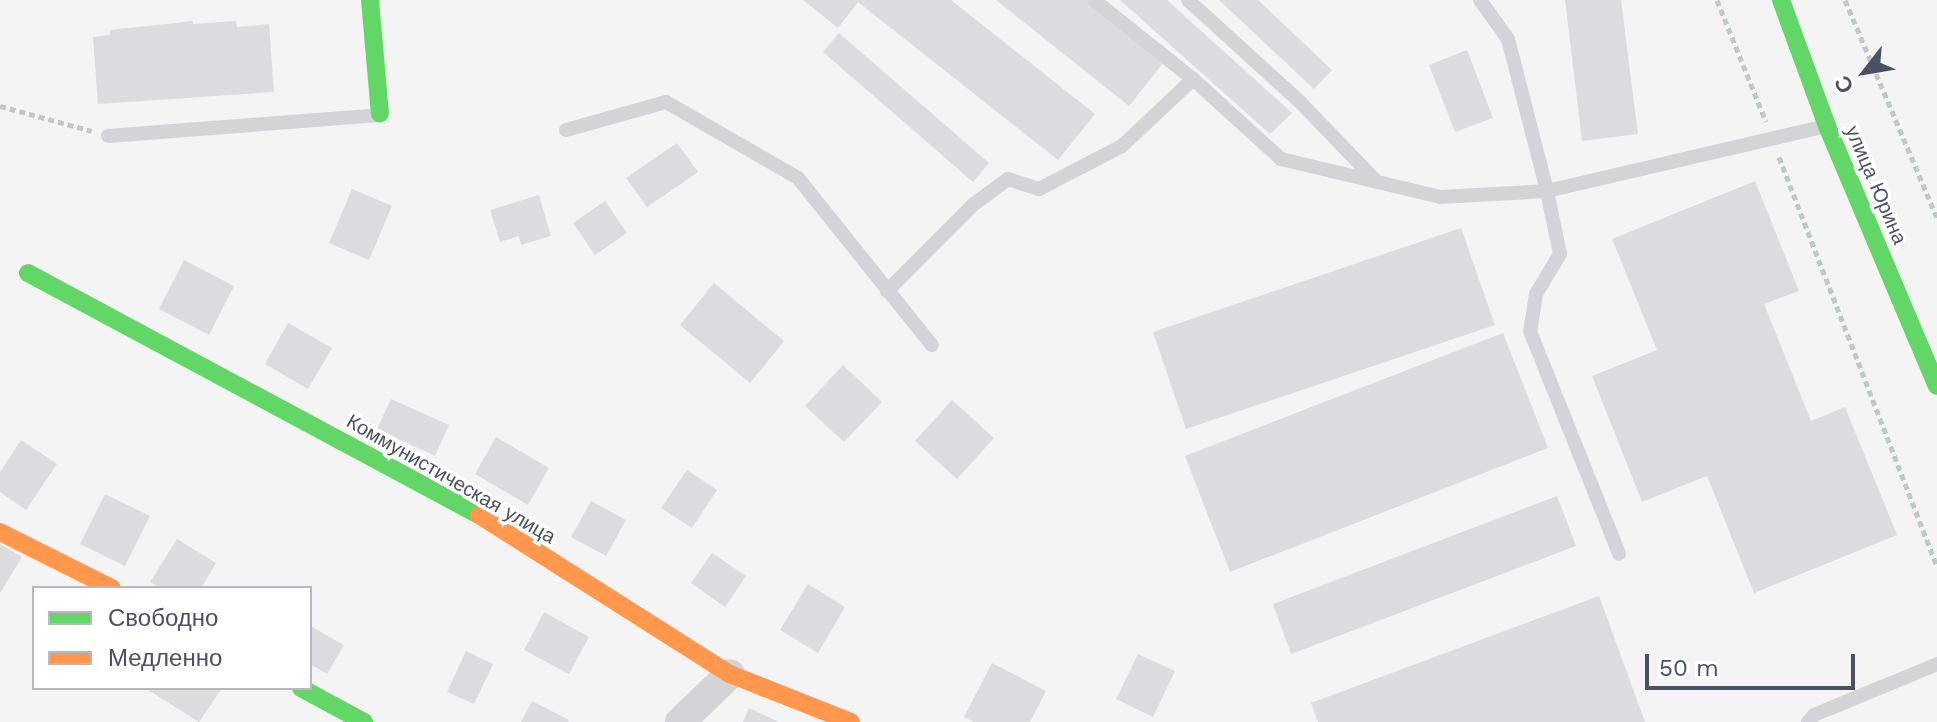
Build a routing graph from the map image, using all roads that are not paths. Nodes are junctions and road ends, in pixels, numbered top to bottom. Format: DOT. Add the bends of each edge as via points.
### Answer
graph roads {
  1 [pos="370,0"];
  2 [pos="1094,0"];
  3 [pos="1188,0"];
  4 [pos="1480,0"];
  5 [pos="1781,0"];
  6 [pos="1193,79"];
  7 [pos="380,114"];
  8 [pos="1827,126"];
  9 [pos="566,130"];
  10 [pos="108,136"];
  11 [pos="1377,182"];
  12 [pos="1547,191"];
  13 [pos="28,273"];
  14 [pos="887,291"];
  15 [pos="932,345"];
  16 [pos="1937,386"];
  17 [pos="0,532"];
  18 [pos="1619,554"];
  19 [pos="108,586"];
  20 [pos="1937,664"];
  21 [pos="730,674"];
  22 [pos="305,690"];
  23 [pos="364,722"];
  24 [pos="680,722"];
  25 [pos="851,722"];
  26 [pos="1808,722"];
  1 -- 7 [label="street"];
  2 -- 6 [label="lane"];
  3 -- 11 [label="lane" via="1301,103"];
  4 -- 12 [label="lane" via="1508,39"];
  5 -- 8 [label="street, улица Юрина"];
  6 -- 11 [label="lane" via="1281,159"];
  6 -- 14 [label="lane" via="1122,146 1039,189 1008,179 974,204"];
  7 -- 10 [label="lane"];
  8 -- 12 [label="lane"];
  8 -- 16 [label="street, улица Юрина"];
  9 -- 14 [label="lane" via="666,102 798,178"];
  11 -- 12 [label="lane" via="1440,197"];
  12 -- 18 [label="lane" via="1560,254 1536,294 1530,331"];
  13 -- 21 [label="street, Коммунистическая улица" via="474,512"];
  14 -- 15 [label="lane"];
  17 -- 19 [label="street"];
  20 -- 26 [label="lane"];
  21 -- 24 [label="street"];
  21 -- 25 [label="street, Коммунистическая улица"];
  22 -- 23 [label="street"];
}
